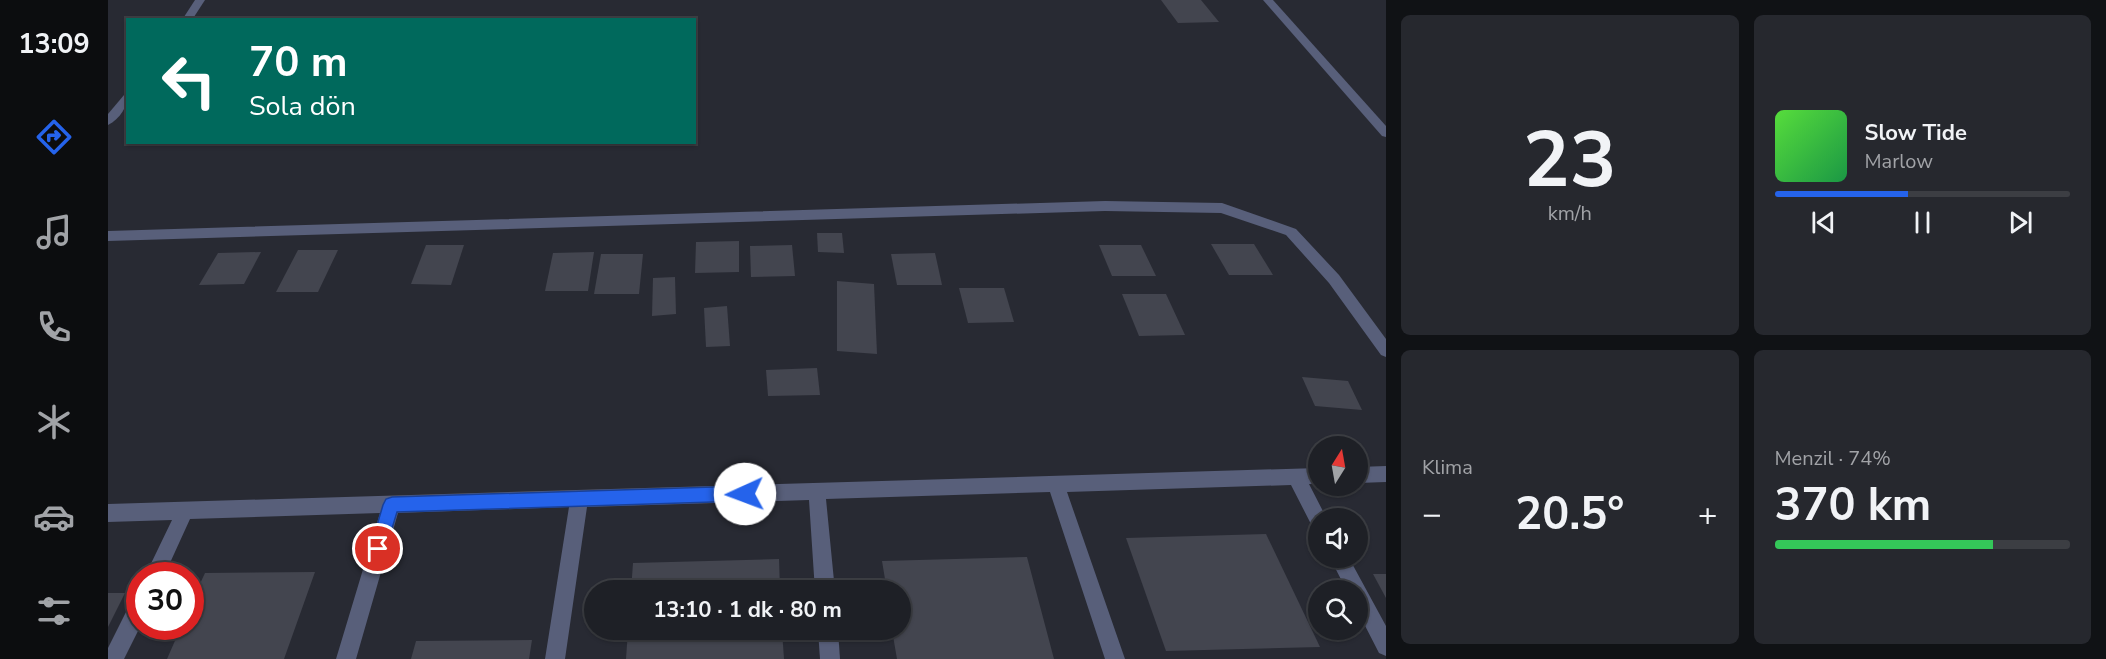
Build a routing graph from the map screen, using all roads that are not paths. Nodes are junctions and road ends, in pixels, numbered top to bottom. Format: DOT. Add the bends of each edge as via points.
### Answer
graph roads {
  1 [pos="200,0"];
  2 [pos="1268,0"];
  3 [pos="188,18"];
  4 [pos="126,99"];
  5 [pos="108,121"];
  6 [pos="1386,133"];
  7 [pos="108,236"];
  8 [pos="1386,351"];
  9 [pos="1386,474"];
  10 [pos="1368,475"];
  11 [pos="1308,476"];
  12 [pos="1296,477"];
  13 [pos="1056,485"];
  14 [pos="817,492"];
  15 [pos="579,499"];
  16 [pos="392,505"];
  17 [pos="1312,508"];
  18 [pos="185,511"];
  19 [pos="108,513"];
  20 [pos="161,562"];
  21 [pos="824,580"];
  22 [pos="1368,612"];
  23 [pos="126,633"];
  24 [pos="829,640"];
  25 [pos="1386,646"];
  26 [pos="113,659"];
  27 [pos="346,659"];
  28 [pos="555,659"];
  29 [pos="830,659"];
  30 [pos="1115,659"];
  1 -- 3 [label="street"];
  2 -- 6 [label="street"];
  4 -- 5 [label="street"];
  7 -- 8 [label="street" via="1105,206 1222,208 1291,232 1334,279"];
  9 -- 10 [label="street"];
  11 -- 12 [label="street"];
  12 -- 13 [label="street"];
  12 -- 17 [label="street"];
  13 -- 14 [label="street"];
  13 -- 30 [label="street"];
  14 -- 15 [label="street"];
  14 -- 21 [label="street"];
  15 -- 16 [label="street"];
  15 -- 28 [label="street"];
  16 -- 18 [label="street"];
  16 -- 27 [label="street"];
  18 -- 19 [label="street"];
  18 -- 20 [label="street"];
  22 -- 25 [label="street"];
  23 -- 26 [label="street"];
  24 -- 29 [label="street"];
}
